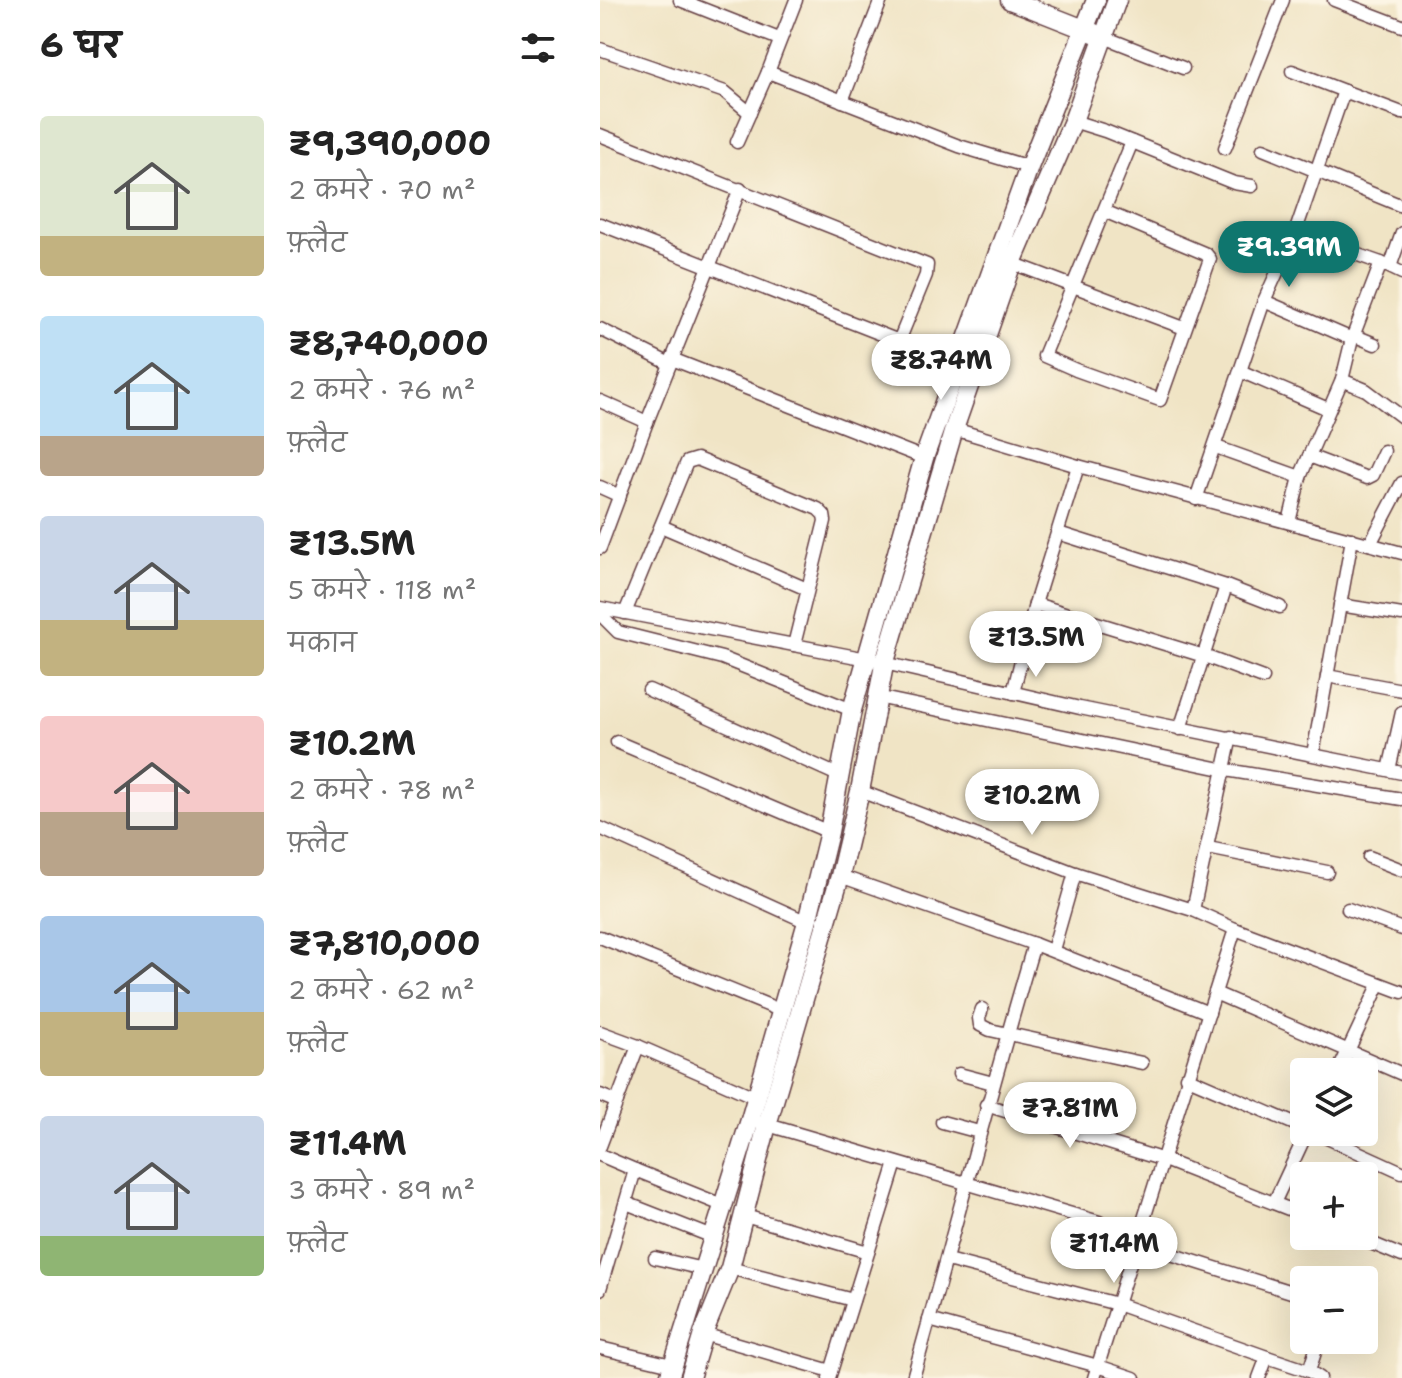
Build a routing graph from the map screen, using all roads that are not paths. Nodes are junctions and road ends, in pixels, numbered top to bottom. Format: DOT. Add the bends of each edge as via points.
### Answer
graph roads {
  1 [pos="680,0"];
  2 [pos="796,0"];
  3 [pos="881,0"];
  4 [pos="1010,0"];
  5 [pos="1283,0"];
  6 [pos="1334,0"];
  7 [pos="1088,2"];
  8 [pos="1114,7"];
  9 [pos="1402,26"];
  10 [pos="1085,29"];
  11 [pos="1104,37"];
  12 [pos="779,39"];
  13 [pos="600,49"];
  14 [pos="1183,68"];
  15 [pos="1292,71"];
  16 [pos="768,72"];
  17 [pos="1344,91"];
  18 [pos="842,101"];
  19 [pos="750,113"];
  20 [pos="1402,113"];
  21 [pos="1073,121"];
  22 [pos="600,135"];
  23 [pos="737,142"];
  24 [pos="1132,142"];
  25 [pos="1225,148"];
  26 [pos="1263,149"];
  27 [pos="1029,167"];
  28 [pos="1315,170"];
  29 [pos="1252,186"];
  30 [pos="740,189"];
  31 [pos="1402,206"];
  32 [pos="1104,211"];
  33 [pos="600,224"];
  34 [pos="1295,233"];
  35 [pos="1402,233"];
  36 [pos="1012,263"];
  37 [pos="1391,267"];
  38 [pos="708,268"];
  39 [pos="1073,284"];
  40 [pos="1264,301"];
  41 [pos="1184,328"];
  42 [pos="600,329"];
  43 [pos="1353,337"];
  44 [pos="899,341"];
  45 [pos="1375,344"];
  46 [pos="960,354"];
  47 [pos="671,361"];
  48 [pos="1240,371"];
  49 [pos="1342,380"];
  50 [pos="600,401"];
  51 [pos="1328,409"];
  52 [pos="1402,417"];
  53 [pos="647,422"];
  54 [pos="954,429"];
  55 [pos="1216,447"];
  56 [pos="1384,451"];
  57 [pos="1309,456"];
  58 [pos="924,458"];
  59 [pos="1078,466"];
  60 [pos="1300,477"];
  61 [pos="1402,483"];
  62 [pos="600,487"];
  63 [pos="620,496"];
  64 [pos="1196,499"];
  65 [pos="1289,522"];
  66 [pos="661,526"];
  67 [pos="1058,533"];
  68 [pos="1352,539"];
  69 [pos="1370,544"];
  70 [pos="600,548"];
  71 [pos="1402,553"];
  72 [pos="1226,586"];
  73 [pos="807,589"];
  74 [pos="1035,604"];
  75 [pos="1340,605"];
  76 [pos="1280,607"];
  77 [pos="600,611"];
  78 [pos="625,613"];
  79 [pos="1402,615"];
  80 [pos="794,645"];
  81 [pos="1204,656"];
  82 [pos="875,662"];
  83 [pos="1327,676"];
  84 [pos="1263,678"];
  85 [pos="649,690"];
  86 [pos="1402,690"];
  87 [pos="1013,693"];
  88 [pos="877,697"];
  89 [pos="852,710"];
  90 [pos="1402,712"];
  91 [pos="1180,729"];
  92 [pos="1231,737"];
  93 [pos="617,742"];
  94 [pos="1313,754"];
  95 [pos="1226,770"];
  96 [pos="1396,771"];
  97 [pos="840,776"];
  98 [pos="860,791"];
  99 [pos="1402,799"];
  100 [pos="600,828"];
  101 [pos="829,832"];
  102 [pos="1208,848"];
  103 [pos="1369,857"];
  104 [pos="1402,870"];
  105 [pos="1327,872"];
  106 [pos="1075,873"];
  107 [pos="840,876"];
  108 [pos="1348,909"];
  109 [pos="1193,910"];
  110 [pos="807,922"];
  111 [pos="1235,929"];
  112 [pos="1402,929"];
  113 [pos="600,937"];
  114 [pos="1034,944"];
  115 [pos="1053,950"];
  116 [pos="1379,985"];
  117 [pos="1402,992"];
  118 [pos="1215,993"];
  119 [pos="982,1009"];
  120 [pos="782,1011"];
  121 [pos="1209,1013"];
  122 [pos="600,1032"];
  123 [pos="1007,1034"];
  124 [pos="638,1046"];
  125 [pos="1349,1051"];
  126 [pos="1345,1058"];
  127 [pos="1142,1063"];
  128 [pos="959,1074"];
  129 [pos="1402,1074"];
  130 [pos="1186,1077"];
  131 [pos="993,1083"];
  132 [pos="600,1095"];
  133 [pos="757,1098"];
  134 [pos="617,1102"];
  135 [pos="986,1105"];
  136 [pos="942,1122"];
  137 [pos="758,1123"];
  138 [pos="1290,1123"];
  139 [pos="979,1132"];
  140 [pos="600,1146"];
  141 [pos="1299,1146"];
  142 [pos="1345,1146"];
  143 [pos="600,1155"];
  144 [pos="1164,1160"];
  145 [pos="896,1163"];
  146 [pos="635,1170"];
  147 [pos="1402,1172"];
  148 [pos="968,1184"];
  149 [pos="626,1203"];
  150 [pos="1274,1203"];
  151 [pos="722,1205"];
  152 [pos="1290,1209"];
  153 [pos="745,1216"];
  154 [pos="1099,1222"];
  155 [pos="713,1237"];
  156 [pos="1136,1243"];
  157 [pos="1378,1246"];
  158 [pos="868,1252"];
  159 [pos="1402,1256"];
  160 [pos="655,1258"];
  161 [pos="947,1260"];
  162 [pos="730,1268"];
  163 [pos="703,1269"];
  164 [pos="600,1289"];
  165 [pos="1290,1292"];
  166 [pos="853,1300"];
  167 [pos="1117,1304"];
  168 [pos="929,1320"];
  169 [pos="703,1334"];
  170 [pos="600,1348"];
  171 [pos="1317,1354"];
  172 [pos="1267,1357"];
  173 [pos="670,1372"];
  174 [pos="1096,1372"];
  175 [pos="830,1375"];
  176 [pos="1314,1375"];
  177 [pos="690,1378"];
  178 [pos="913,1378"];
  179 [pos="1134,1378"];
  180 [pos="1259,1378"];
  1 -- 12 [label="street"];
  2 -- 12 [label="street"];
  3 -- 18 [label="street"];
  4 -- 10 [label="street"];
  5 -- 25 [label="street"];
  6 -- 9 [label="street"];
  7 -- 8 [label="street"];
  7 -- 10 [label="street"];
  8 -- 11 [label="street"];
  10 -- 11 [label="street"];
  10 -- 27 [label="street"];
  11 -- 14 [label="street"];
  11 -- 21 [label="street"];
  12 -- 16 [label="street"];
  13 -- 19 [label="street" via="725,92"];
  15 -- 17 [label="street"];
  16 -- 18 [label="street"];
  16 -- 19 [label="street"];
  17 -- 20 [label="street"];
  17 -- 28 [label="street"];
  18 -- 27 [label="street"];
  19 -- 23 [label="street"];
  21 -- 24 [label="street"];
  21 -- 36 [label="street"];
  22 -- 30 [label="street"];
  24 -- 29 [label="street"];
  24 -- 32 [label="street"];
  26 -- 28 [label="street"];
  27 -- 46 [label="street"];
  28 -- 31 [label="street"];
  28 -- 34 [label="street"];
  30 -- 38 [label="street"];
  30 -- 44 [label="street" via="927,265"];
  32 -- 39 [label="street"];
  32 -- 41 [label="street" via="1210,259"];
  33 -- 38 [label="street"];
  34 -- 37 [label="street"];
  34 -- 40 [label="street"];
  35 -- 37 [label="street"];
  36 -- 39 [label="street"];
  36 -- 54 [label="street"];
  37 -- 43 [label="street"];
  38 -- 44 [label="street"];
  38 -- 47 [label="street"];
  39 -- 41 [label="street"];
  39 -- 41 [label="street" via="1044,356 1076,370 1160,400"];
  40 -- 43 [label="street"];
  40 -- 48 [label="street"];
  42 -- 47 [label="street"];
  43 -- 45 [label="street"];
  43 -- 49 [label="street"];
  44 -- 46 [label="street"];
  46 -- 58 [label="street"];
  47 -- 53 [label="street"];
  47 -- 58 [label="street"];
  48 -- 51 [label="street"];
  48 -- 55 [label="street"];
  49 -- 51 [label="street"];
  49 -- 52 [label="street" via="1366,390"];
  50 -- 53 [label="street"];
  51 -- 57 [label="street"];
  53 -- 63 [label="street"];
  54 -- 59 [label="street"];
  54 -- 82 [label="street"];
  55 -- 60 [label="street"];
  55 -- 64 [label="street"];
  56 -- 57 [label="street" via="1367,478"];
  57 -- 60 [label="street"];
  58 -- 82 [label="street"];
  59 -- 64 [label="street"];
  59 -- 67 [label="street"];
  60 -- 65 [label="street"];
  61 -- 69 [label="street"];
  62 -- 63 [label="street"];
  63 -- 70 [label="street"];
  64 -- 65 [label="street"];
  65 -- 68 [label="street"];
  66 -- 73 [label="street"];
  66 -- 73 [label="street" via="693,458 818,509 825,521"];
  66 -- 78 [label="street"];
  67 -- 72 [label="street"];
  67 -- 74 [label="street"];
  68 -- 69 [label="street"];
  68 -- 75 [label="street"];
  69 -- 71 [label="street"];
  72 -- 76 [label="street"];
  72 -- 81 [label="street"];
  73 -- 80 [label="street"];
  74 -- 81 [label="street"];
  74 -- 87 [label="street"];
  75 -- 79 [label="street"];
  75 -- 83 [label="street"];
  77 -- 78 [label="street"];
  77 -- 89 [label="street" via="618,632 722,658"];
  78 -- 80 [label="street"];
  80 -- 82 [label="street"];
  81 -- 84 [label="street"];
  81 -- 91 [label="street"];
  82 -- 87 [label="street"];
  82 -- 88 [label="street"];
  82 -- 89 [label="street"];
  83 -- 86 [label="street"];
  83 -- 94 [label="street"];
  85 -- 97 [label="street"];
  87 -- 91 [label="street"];
  88 -- 95 [label="street"];
  88 -- 98 [label="street"];
  89 -- 97 [label="street"];
  90 -- 96 [label="street"];
  91 -- 92 [label="street"];
  92 -- 94 [label="street"];
  92 -- 95 [label="street"];
  93 -- 101 [label="street"];
  94 -- 96 [label="street"];
  95 -- 99 [label="street"];
  95 -- 102 [label="street"];
  97 -- 101 [label="street"];
  98 -- 106 [label="street"];
  98 -- 107 [label="street"];
  100 -- 110 [label="street"];
  101 -- 110 [label="street"];
  102 -- 105 [label="street"];
  102 -- 109 [label="street"];
  103 -- 104 [label="street"];
  106 -- 109 [label="street"];
  106 -- 115 [label="street"];
  107 -- 114 [label="street"];
  107 -- 137 [label="street"];
  108 -- 112 [label="street"];
  109 -- 111 [label="street"];
  110 -- 120 [label="street"];
  111 -- 116 [label="street"];
  111 -- 118 [label="street"];
  113 -- 120 [label="street"];
  114 -- 115 [label="street"];
  114 -- 123 [label="street"];
  115 -- 121 [label="street"];
  116 -- 117 [label="street"];
  116 -- 125 [label="street"];
  118 -- 121 [label="street"];
  118 -- 125 [label="street"];
  119 -- 123 [label="street" via="980,1025"];
  120 -- 133 [label="street"];
  121 -- 130 [label="street"];
  122 -- 124 [label="street"];
  123 -- 127 [label="street"];
  123 -- 131 [label="street"];
  124 -- 133 [label="street"];
  124 -- 134 [label="street"];
  125 -- 126 [label="street"];
  125 -- 129 [label="street"];
  128 -- 131 [label="street"];
  130 -- 138 [label="street"];
  130 -- 144 [label="street"];
  131 -- 135 [label="street"];
  132 -- 134 [label="street"];
  133 -- 137 [label="street"];
  134 -- 140 [label="street"];
  135 -- 139 [label="street"];
  135 -- 144 [label="street"];
  136 -- 139 [label="street"];
  137 -- 145 [label="street"];
  137 -- 151 [label="street"];
  137 -- 153 [label="street"];
  139 -- 148 [label="street"];
  141 -- 150 [label="street"];
  142 -- 147 [label="street"];
  143 -- 146 [label="street"];
  144 -- 150 [label="street"];
  144 -- 156 [label="street"];
  145 -- 148 [label="street"];
  145 -- 158 [label="street"];
  146 -- 149 [label="street"];
  146 -- 151 [label="street"];
  148 -- 154 [label="street"];
  148 -- 161 [label="street"];
  149 -- 155 [label="street"];
  149 -- 164 [label="street"];
  150 -- 152 [label="street"];
  151 -- 155 [label="street"];
  153 -- 158 [label="street"];
  153 -- 162 [label="street"];
  155 -- 163 [label="street"];
  156 -- 165 [label="street"];
  156 -- 167 [label="street"];
  157 -- 159 [label="street"];
  158 -- 166 [label="street"];
  160 -- 163 [label="street"];
  161 -- 167 [label="street"];
  161 -- 168 [label="street"];
  162 -- 166 [label="street"];
  162 -- 169 [label="street"];
  163 -- 173 [label="street"];
  166 -- 175 [label="street"];
  167 -- 172 [label="street"];
  167 -- 174 [label="street"];
  168 -- 174 [label="street"];
  168 -- 178 [label="street"];
  169 -- 175 [label="street"];
  169 -- 177 [label="street"];
  170 -- 173 [label="street"];
  171 -- 176 [label="street"];
  172 -- 176 [label="street"];
  172 -- 180 [label="street"];
  174 -- 179 [label="street"];
}
